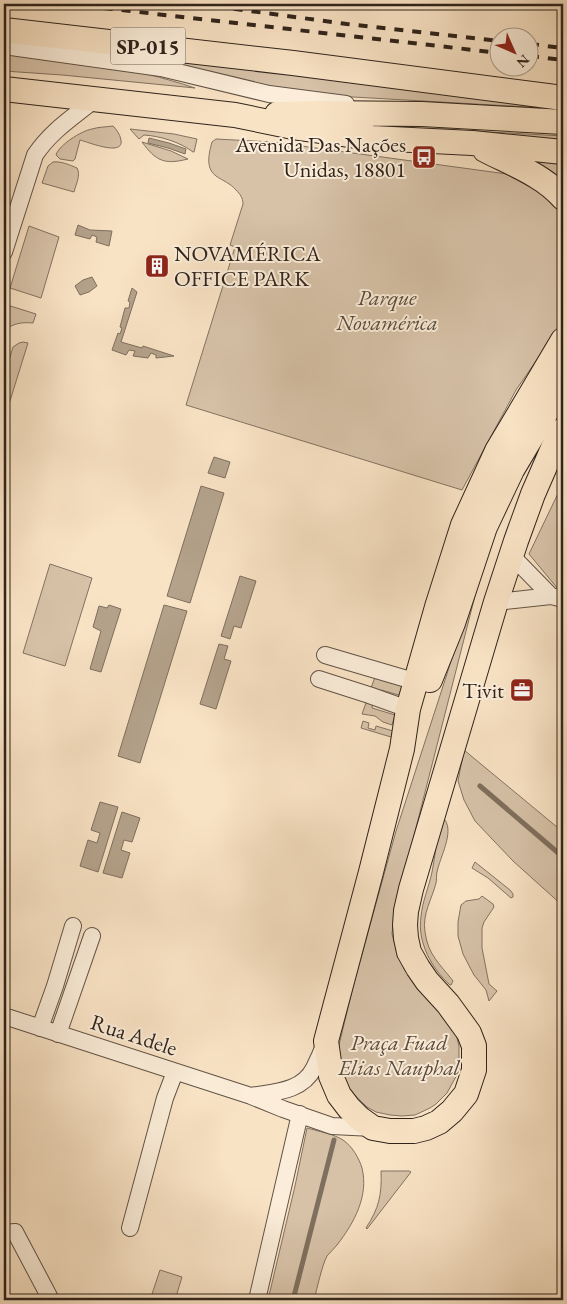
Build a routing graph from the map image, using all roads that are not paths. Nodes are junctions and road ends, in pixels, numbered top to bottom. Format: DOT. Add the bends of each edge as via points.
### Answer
graph roads {
  1 [pos="4,30"];
  2 [pos="4,46"];
  3 [pos="4,89"];
  4 [pos="563,98"];
  5 [pos="94,100"];
  6 [pos="422,114"];
  7 [pos="235,115"];
  8 [pos="563,122"];
  9 [pos="472,143"];
  10 [pos="563,152"];
  11 [pos="563,198"];
  12 [pos="4,252"];
  13 [pos="563,340"];
  14 [pos="563,384"];
  15 [pos="563,430"];
  16 [pos="511,555"];
  17 [pos="557,597"];
  18 [pos="496,602"];
  19 [pos="325,655"];
  20 [pos="319,679"];
  21 [pos="417,682"];
  22 [pos="408,709"];
  23 [pos="402,749"];
  24 [pos="73,926"];
  25 [pos="92,936"];
  26 [pos="4,1016"];
  27 [pos="40,1028"];
  28 [pos="58,1034"];
  29 [pos="326,1041"];
  30 [pos="175,1072"];
  31 [pos="251,1096"];
  32 [pos="300,1114"];
  33 [pos="373,1128"];
  34 [pos="130,1228"];
  35 [pos="4,1233"];
  36 [pos="51,1300"];
  37 [pos="257,1300"];
  1 -- 4 [label="highway, SP-015" via="293,62"];
  2 -- 6 [label="street" via="161,68 269,94"];
  3 -- 5 [label="highway"];
  5 -- 7 [label="highway"];
  5 -- 12 [label="street" via="55,130 35,155"];
  6 -- 7 [label="highway"];
  6 -- 8 [label="highway"];
  7 -- 9 [label="highway" via="293,128 372,138"];
  9 -- 10 [label="highway"];
  9 -- 11 [label="highway" via="534,175"];
  13 -- 21 [label="highway" via="496,451 462,524"];
  14 -- 23 [label="highway" via="512,470 485,527 454,623"];
  15 -- 16 [label="highway" via="533,494"];
  16 -- 17 [label="street"];
  16 -- 18 [label="highway"];
  17 -- 18 [label="street"];
  18 -- 33 [label="highway" via="411,889 405,925 410,952 418,968 469,1033 474,1046 474,1070 466,1094 439,1122 414,1130"];
  19 -- 21 [label="street"];
  20 -- 22 [label="street"];
  21 -- 22 [label="highway"];
  22 -- 23 [label="highway"];
  23 -- 29 [label="highway"];
  24 -- 27 [label="street"];
  25 -- 28 [label="street"];
  26 -- 27 [label="street, Rua Adele"];
  27 -- 28 [label="street, Rua Adele"];
  28 -- 30 [label="street, Rua Adele"];
  29 -- 31 [label="street, Rua Adele" via="314,1070 301,1084 289,1090"];
  29 -- 33 [label="highway" via="331,1076 339,1095"];
  30 -- 31 [label="street, Rua Adele"];
  30 -- 34 [label="street"];
  31 -- 32 [label="street, Rua Adele"];
  32 -- 33 [label="street, Rua Adele" via="332,1126"];
  32 -- 37 [label="street"];
  35 -- 36 [label="street" via="15,1232"];
}
